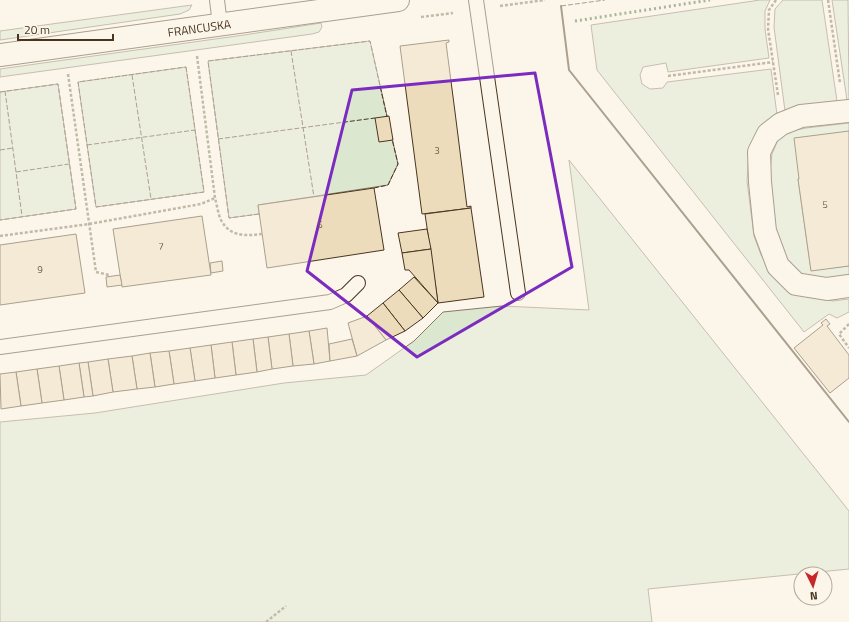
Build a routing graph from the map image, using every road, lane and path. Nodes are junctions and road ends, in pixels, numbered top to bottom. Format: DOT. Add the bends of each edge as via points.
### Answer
graph roads {
  1 [pos="217,0"];
  2 [pos="398,0"];
  3 [pos="545,0"];
  4 [pos="776,0"];
  5 [pos="828,0"];
  6 [pos="477,5"];
  7 [pos="417,18"];
  8 [pos="220,25"];
  9 [pos="197,54"];
  10 [pos="0,55"];
  11 [pos="773,62"];
  12 [pos="68,71"];
  13 [pos="668,76"];
  14 [pos="847,111"];
  15 [pos="781,124"];
  16 [pos="215,198"];
  17 [pos="89,224"];
  18 [pos="262,234"];
  19 [pos="0,236"];
  20 [pos="108,275"];
  21 [pos="358,283"];
  22 [pos="849,286"];
  23 [pos="518,293"];
  24 [pos="849,324"];
  25 [pos="0,347"];
  26 [pos="849,348"];
  27 [pos="286,606"];
  28 [pos="266,622"];
  1 -- 8 [label="lane"];
  2 -- 8 [label="street, FRANCUSKA"];
  3 -- 6 [label="path"];
  4 -- 11 [label="path" via="769,10 768,29"];
  5 -- 14 [label="path"];
  6 -- 7 [label="path"];
  6 -- 23 [label="lane"];
  8 -- 10 [label="street, FRANCUSKA"];
  9 -- 16 [label="path"];
  11 -- 13 [label="path"];
  11 -- 15 [label="path"];
  12 -- 17 [label="path"];
  14 -- 15 [label="street" via="801,116"];
  15 -- 22 [label="street" via="768,134 759,152 765,231 778,266 796,284 827,289"];
  16 -- 17 [label="path" via="201,204"];
  16 -- 18 [label="path" via="221,220 233,233 248,236"];
  17 -- 19 [label="path"];
  17 -- 20 [label="path" via="96,272"];
  21 -- 25 [label="lane" via="346,295 330,302"];
  24 -- 26 [label="path" via="839,334"];
  27 -- 28 [label="path"];
}
